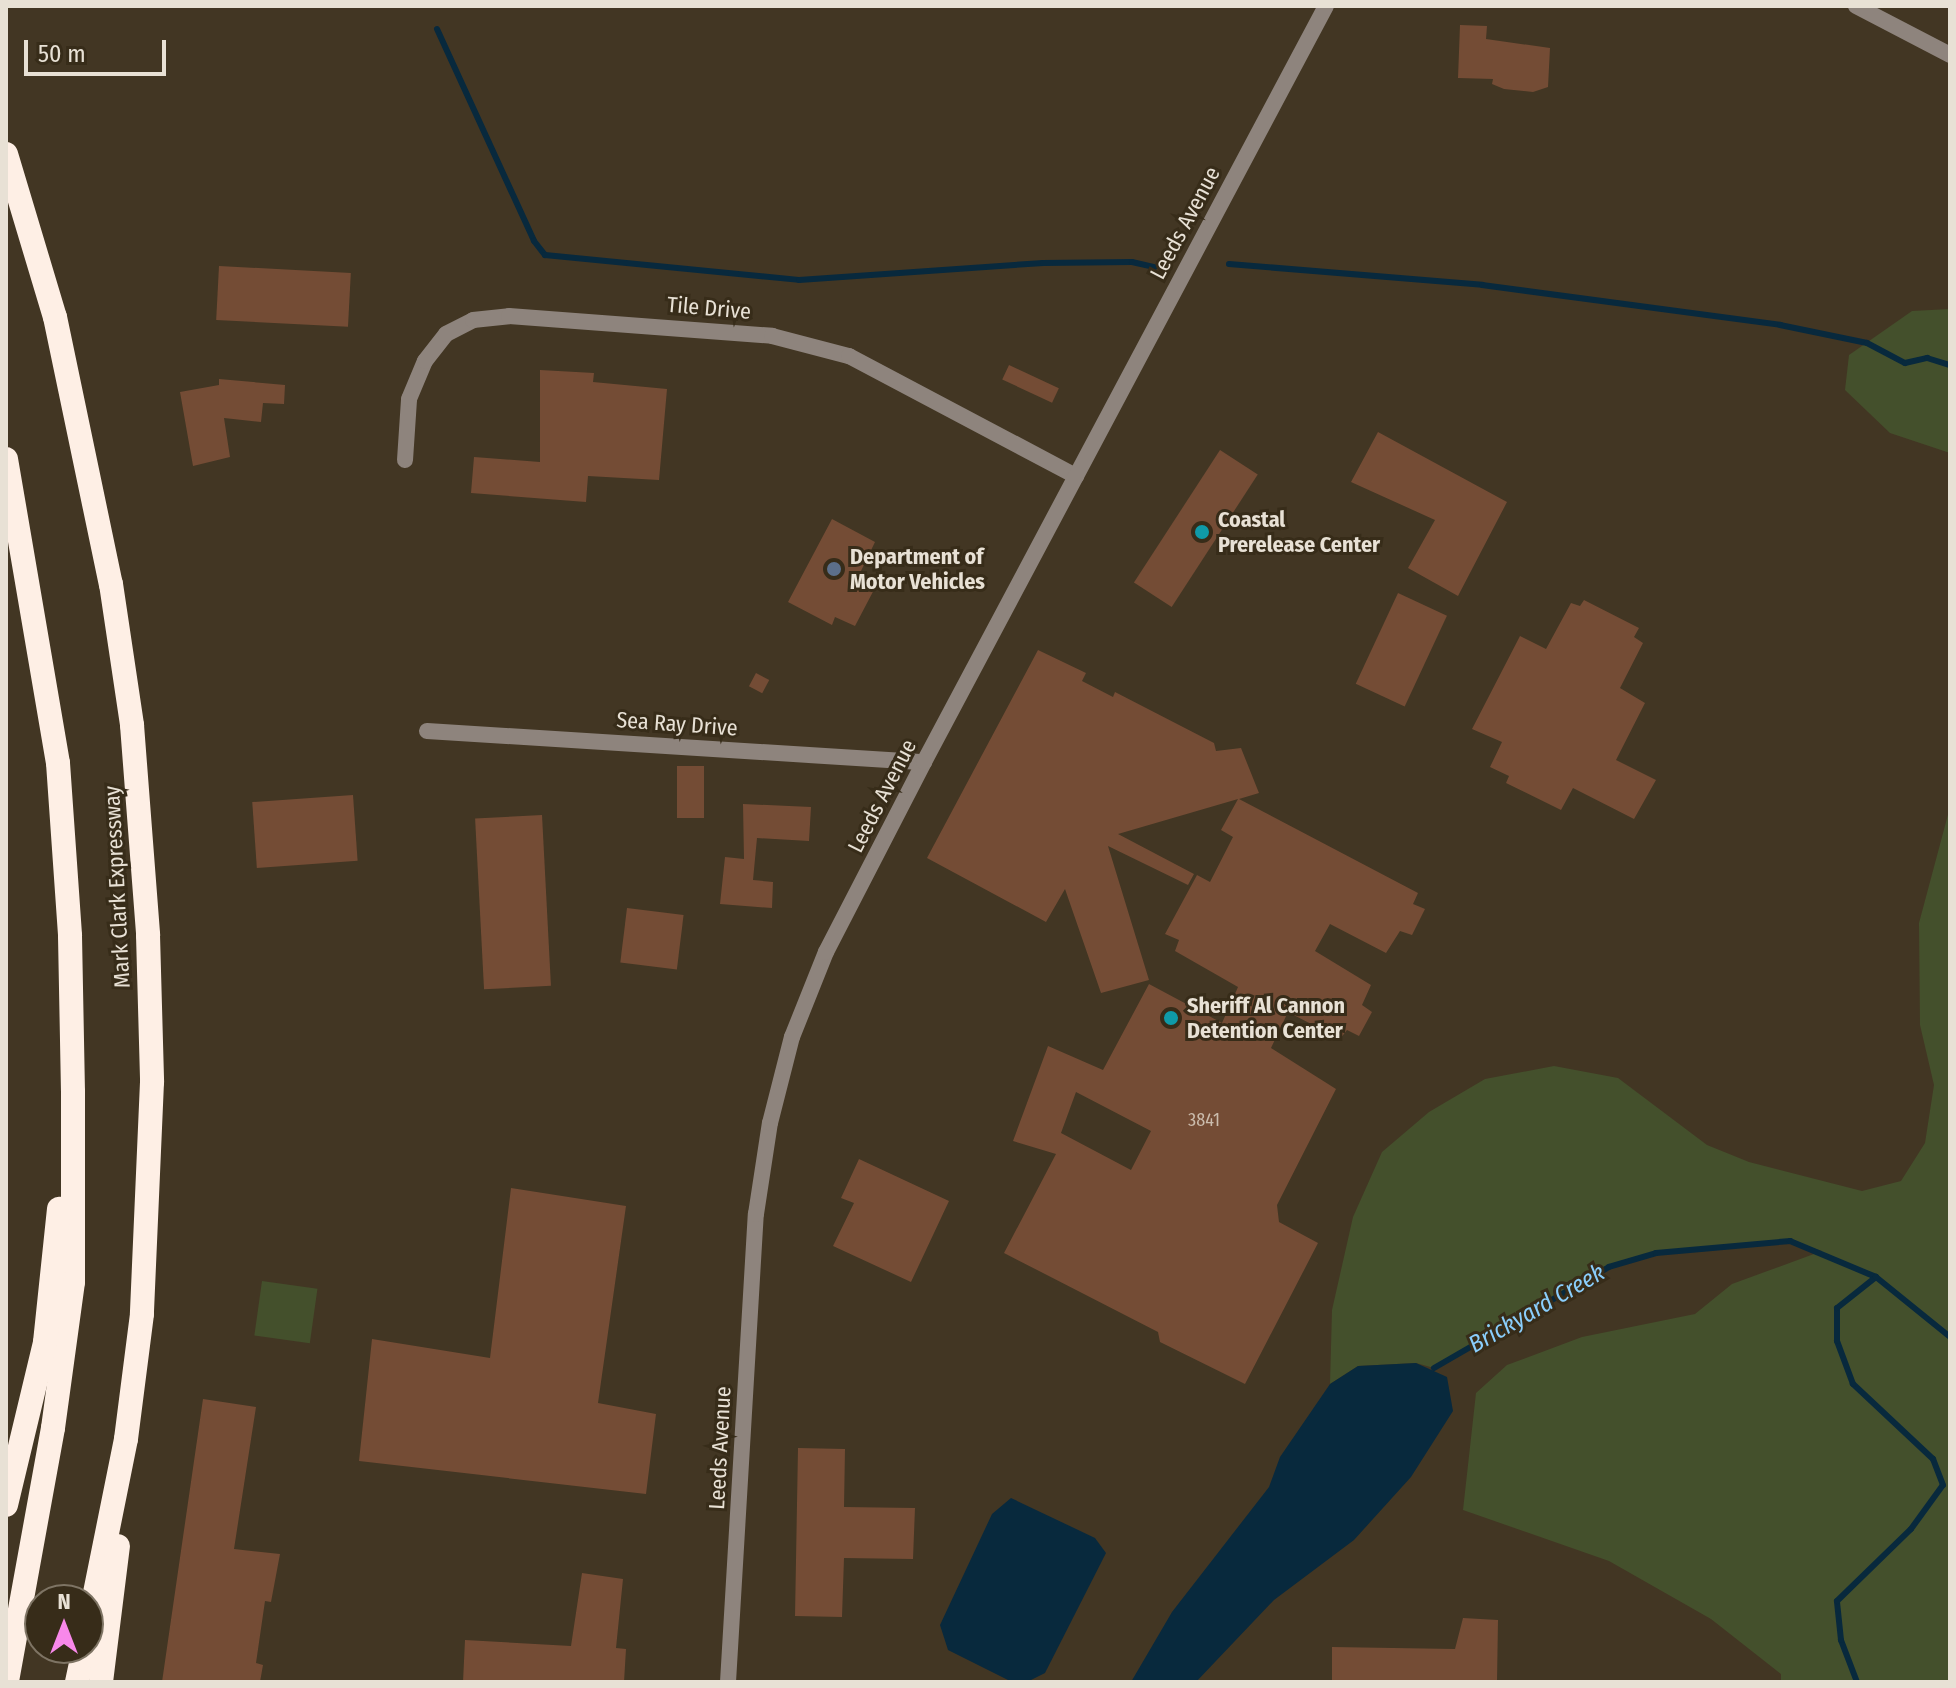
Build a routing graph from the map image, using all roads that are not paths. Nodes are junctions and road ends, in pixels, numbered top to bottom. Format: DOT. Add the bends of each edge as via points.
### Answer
graph roads {
  1 [pos="1326,6"];
  2 [pos="1856,6"];
  3 [pos="1950,55"];
  4 [pos="6,154"];
  5 [pos="6,459"];
  6 [pos="405,460"];
  7 [pos="1076,476"];
  8 [pos="427,731"];
  9 [pos="924,762"];
  10 [pos="73,1092"];
  11 [pos="126,1439"];
  12 [pos="6,1505"];
  13 [pos="97,1584"];
  14 [pos="7,1682"];
  15 [pos="101,1682"];
  16 [pos="728,1682"];
  1 -- 7 [label="street, Leeds Avenue"];
  2 -- 3 [label="street"];
  4 -- 11 [label="highway, Mark Clark Expressway" via="55,317 84,443 111,584 141,808 152,1082 149,1215"];
  5 -- 10 [label="highway" via="58,763 70,936"];
  6 -- 7 [label="street, Tile Drive" via="409,399 425,361 446,334 473,320 509,316 772,336 849,356"];
  7 -- 9 [label="street, Leeds Avenue"];
  8 -- 9 [label="street, Sea Ray Drive"];
  9 -- 16 [label="street, Leeds Avenue" via="826,952 792,1037 770,1123 756,1214"];
  10 -- 12 [label="highway" via="45,1342"];
  10 -- 14 [label="highway" via="73,1282 53,1428"];
  11 -- 13 [label="highway, Mark Clark Expressway"];
  11 -- 15 [label="highway"];
}
